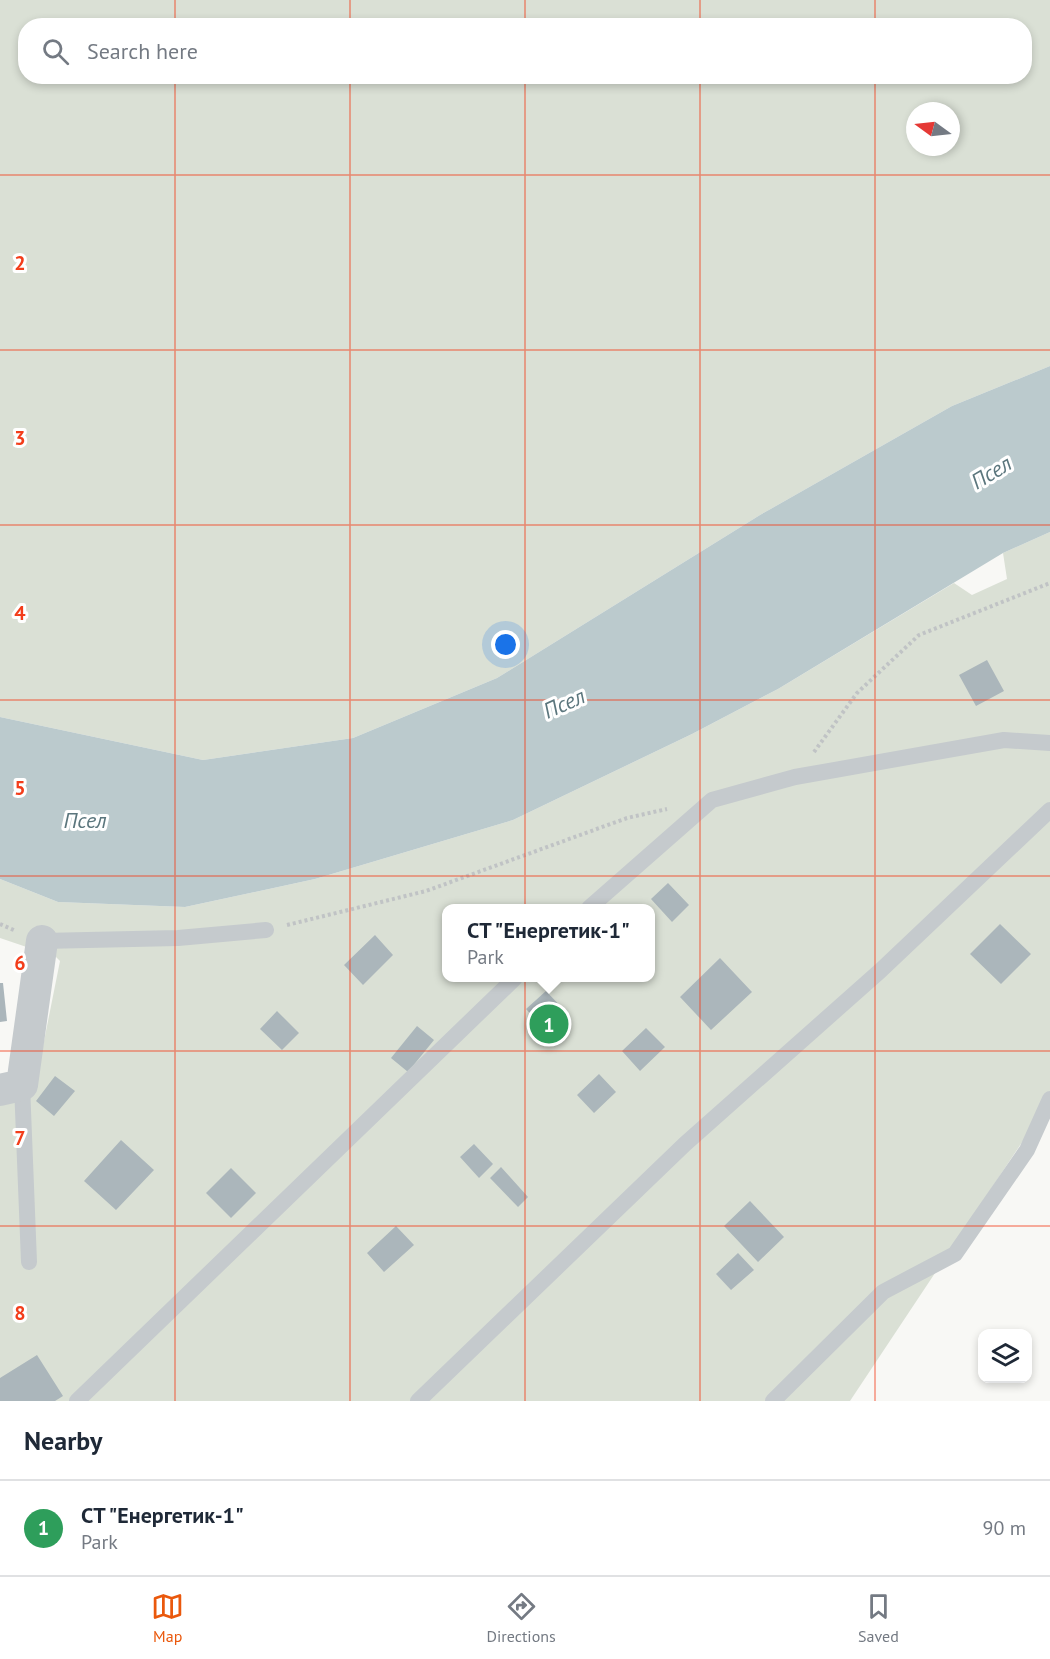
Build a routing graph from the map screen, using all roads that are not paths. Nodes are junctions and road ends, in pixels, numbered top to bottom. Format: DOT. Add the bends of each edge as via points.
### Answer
graph roads {
  1 [pos="1050,743"];
  2 [pos="1050,810"];
  3 [pos="595,904"];
  4 [pos="266,930"];
  5 [pos="42,941"];
  6 [pos="511,982"];
  7 [pos="11,1087"];
  8 [pos="1050,1099"];
  9 [pos="29,1262"];
  10 [pos="77,1401"];
  11 [pos="418,1401"];
  12 [pos="773,1401"];
  1 -- 3 [label="lane" via="1004,740 795,777 712,800"];
  2 -- 11 [label="lane" via="880,971 685,1144"];
  4 -- 5 [label="lane" via="178,938"];
  5 -- 7 [label="street"];
  6 -- 10 [label="lane"];
  7 -- 9 [label="lane"];
  8 -- 12 [label="lane" via="1027,1150 955,1254 883,1292"];
}
